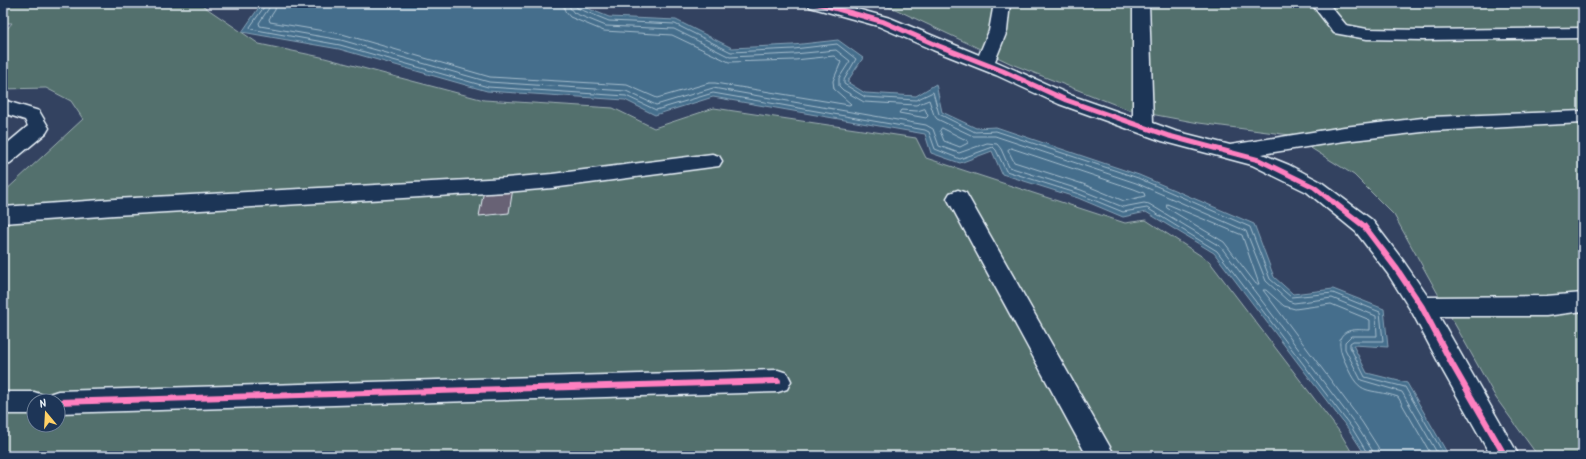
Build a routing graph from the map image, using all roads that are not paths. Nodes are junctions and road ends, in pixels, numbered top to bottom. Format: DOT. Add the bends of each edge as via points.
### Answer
graph roads {
  1 [pos="816,3"];
  2 [pos="1002,3"];
  3 [pos="1140,3"];
  4 [pos="1319,3"];
  5 [pos="847,7"];
  6 [pos="1583,33"];
  7 [pos="985,64"];
  8 [pos="3,106"];
  9 [pos="1583,117"];
  10 [pos="1143,127"];
  11 [pos="1230,152"];
  12 [pos="3,158"];
  13 [pos="712,161"];
  14 [pos="958,198"];
  15 [pos="3,215"];
  16 [pos="1583,302"];
  17 [pos="1422,307"];
  18 [pos="778,381"];
  19 [pos="26,402"];
  20 [pos="66,402"];
  21 [pos="3,403"];
  22 [pos="1101,456"];
  23 [pos="1505,456"];
  1 -- 5 [label="street"];
  2 -- 7 [label="street" via="998,30"];
  3 -- 10 [label="street"];
  4 -- 6 [label="street" via="1340,29 1367,34"];
  5 -- 7 [label="street"];
  7 -- 10 [label="street" via="1066,100"];
  8 -- 12 [label="street" via="32,116 39,128"];
  9 -- 11 [label="street" via="1431,124 1344,134"];
  10 -- 11 [label="street"];
  11 -- 17 [label="street" via="1282,170 1314,187 1340,206 1364,226"];
  13 -- 15 [label="street" via="506,185"];
  14 -- 22 [label="street"];
  16 -- 17 [label="street" via="1546,306"];
  17 -- 23 [label="street"];
  18 -- 20 [label="street"];
  19 -- 21 [label="street"];
}
